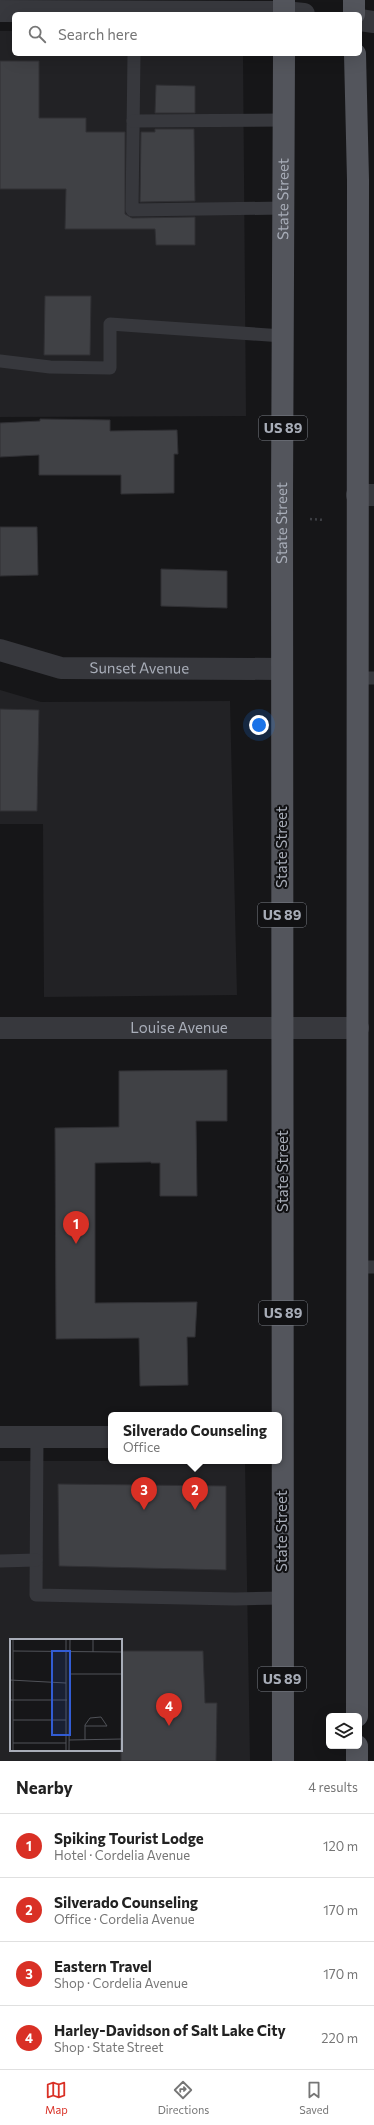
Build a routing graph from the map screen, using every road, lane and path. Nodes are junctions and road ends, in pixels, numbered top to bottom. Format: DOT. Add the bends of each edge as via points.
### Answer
graph roads {
  1 [pos="354,0"];
  2 [pos="24,5"];
  3 [pos="129,9"];
  4 [pos="289,10"];
  5 [pos="0,11"];
  6 [pos="354,12"];
  7 [pos="362,20"];
  8 [pos="374,22"];
  9 [pos="134,56"];
  10 [pos="284,56"];
  11 [pos="355,56"];
  12 [pos="284,120"];
  13 [pos="133,121"];
  14 [pos="284,208"];
  15 [pos="283,336"];
  16 [pos="0,361"];
  17 [pos="366,495"];
  18 [pos="310,519"];
  19 [pos="324,520"];
  20 [pos="0,650"];
  21 [pos="282,669"];
  22 [pos="366,678"];
  23 [pos="0,1028"];
  24 [pos="282,1028"];
  25 [pos="358,1028"];
  26 [pos="366,1267"];
  27 [pos="281,1412"];
  28 [pos="0,1437"];
  29 [pos="37,1437"];
  30 [pos="108,1437"];
  31 [pos="281,1464"];
  32 [pos="36,1560"];
  33 [pos="0,1561"];
  34 [pos="282,1598"];
  35 [pos="357,1713"];
  36 [pos="357,1749"];
  37 [pos="283,1761"];
  38 [pos="357,1761"];
  1 -- 6 [label="main road"];
  2 -- 3 [label="street"];
  2 -- 5 [label="street"];
  3 -- 4 [label="street"];
  7 -- 8 [label="street"];
  9 -- 13 [label="lane"];
  10 -- 12 [label="main road, State Street / US 89"];
  11 -- 17 [label="main road"];
  12 -- 13 [label="lane"];
  12 -- 14 [label="main road, State Street / US 89"];
  13 -- 14 [label="lane" via="132,210"];
  14 -- 15 [label="main road, State Street / US 89"];
  15 -- 16 [label="lane" via="110,324 110,368 50,367"];
  15 -- 21 [label="main road, State Street / US 89"];
  17 -- 22 [label="main road"];
  18 -- 19 [label="path"];
  20 -- 21 [label="street, Sunset Avenue" via="61,668"];
  21 -- 24 [label="main road, State Street / US 89"];
  22 -- 25 [label="main road"];
  23 -- 24 [label="street, Louise Avenue"];
  24 -- 25 [label="street, Louise Avenue"];
  24 -- 27 [label="main road, State Street / US 89"];
  25 -- 26 [label="main road"];
  26 -- 35 [label="main road"];
  28 -- 29 [label="street"];
  29 -- 30 [label="street"];
  29 -- 32 [label="lane"];
  31 -- 34 [label="main road, State Street / US 89"];
  32 -- 33 [label="lane"];
  32 -- 34 [label="lane" via="36,1595"];
  34 -- 37 [label="main road, State Street / US 89"];
  36 -- 38 [label="main road"];
}
